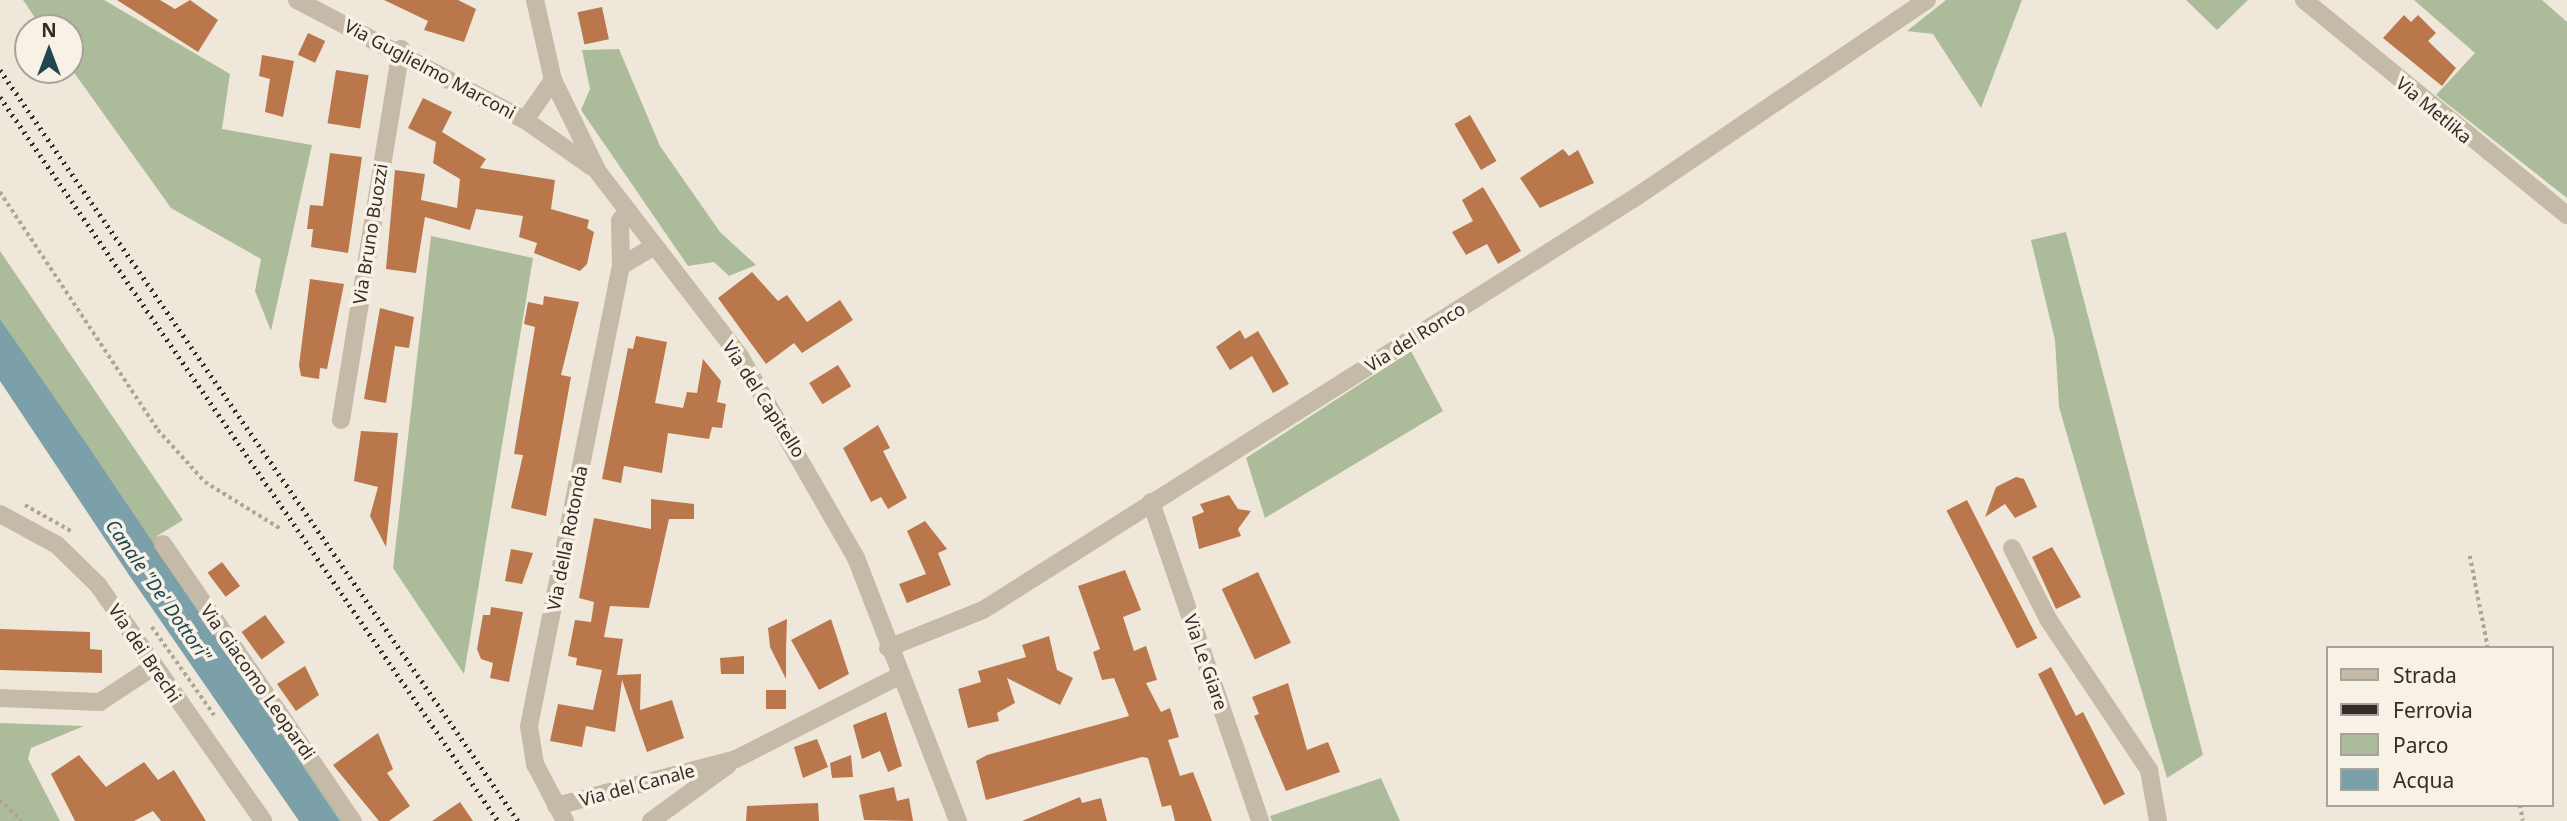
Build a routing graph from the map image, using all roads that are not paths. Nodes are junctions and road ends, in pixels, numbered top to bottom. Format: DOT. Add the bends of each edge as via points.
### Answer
graph roads {
  1 [pos="297,0"];
  2 [pos="535,0"];
  3 [pos="1927,0"];
  4 [pos="2304,0"];
  5 [pos="401,49"];
  6 [pos="553,80"];
  7 [pos="525,120"];
  8 [pos="598,172"];
  9 [pos="627,211"];
  10 [pos="2567,215"];
  11 [pos="654,246"];
  12 [pos="621,266"];
  13 [pos="341,420"];
  14 [pos="1152,502"];
  15 [pos="0,514"];
  16 [pos="163,544"];
  17 [pos="2012,548"];
  18 [pos="888,649"];
  19 [pos="153,667"];
  20 [pos="900,676"];
  21 [pos="0,698"];
  22 [pos="736,759"];
  23 [pos="561,813"];
  24 [pos="263,821"];
  25 [pos="353,821"];
  26 [pos="651,821"];
  27 [pos="958,821"];
  28 [pos="1260,821"];
  29 [pos="2158,821"];
  1 -- 5 [label="street, Via Guglielmo Marconi"];
  2 -- 6 [label="street, Via del Capitello"];
  3 -- 14 [label="street, Via del Ronco" via="1633,199"];
  4 -- 10 [label="street, Via Metlika"];
  5 -- 7 [label="street, Via Guglielmo Marconi"];
  5 -- 13 [label="street, Via Bruno Buozzi"];
  6 -- 7 [label="street, Via Guglielmo Marconi"];
  6 -- 8 [label="street, Via del Capitello"];
  7 -- 8 [label="street, Via Guglielmo Marconi"];
  8 -- 9 [label="street, Via del Capitello"];
  9 -- 11 [label="street, Via del Capitello"];
  9 -- 12 [label="street, Via della Rotonda" via="620,221"];
  11 -- 12 [label="street"];
  11 -- 18 [label="street, Via del Capitello" via="741,358 792,438 856,558"];
  12 -- 23 [label="street, Via della Rotonda" via="529,726 535,764"];
  14 -- 18 [label="street, Via del Ronco" via="983,610"];
  14 -- 28 [label="street, Via Le Giare"];
  15 -- 19 [label="street, Via dei Brechi" via="57,545 98,585"];
  16 -- 25 [label="street, Via Giacomo Leopardi"];
  17 -- 29 [label="street" via="2048,619 2149,770"];
  18 -- 20 [label="street, Via del Capitello"];
  19 -- 21 [label="street" via="100,702"];
  19 -- 24 [label="street, Via dei Brechi"];
  20 -- 22 [label="street, Via del Canale"];
  20 -- 27 [label="street, Via del Capitello"];
  22 -- 23 [label="street, Via del Canale"];
  22 -- 26 [label="street, Via del Canale"];
}
